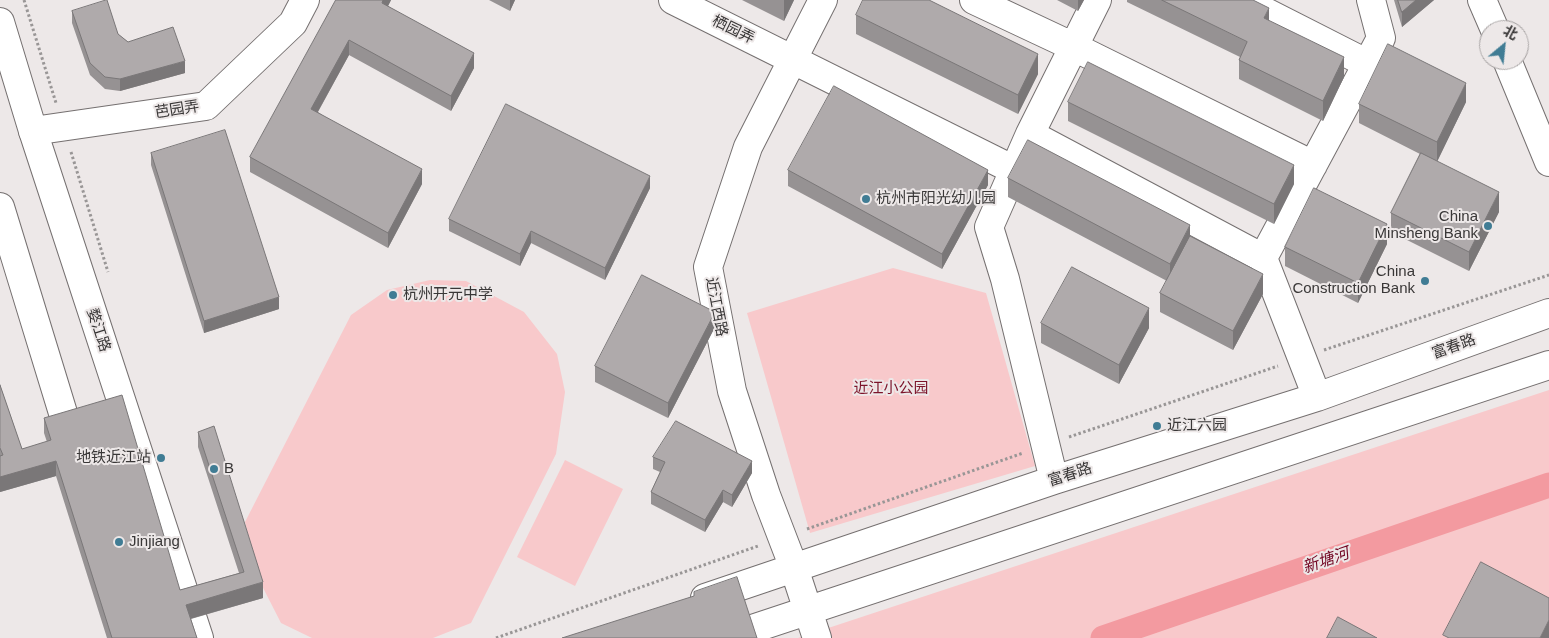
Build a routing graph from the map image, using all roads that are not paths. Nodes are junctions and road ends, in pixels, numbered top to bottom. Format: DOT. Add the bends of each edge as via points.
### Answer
graph roads {
  1 [pos="305,0"];
  2 [pos="673,0"];
  3 [pos="823,0"];
  4 [pos="974,0"];
  5 [pos="1098,0"];
  6 [pos="1242,0"];
  7 [pos="1371,0"];
  8 [pos="1482,0"];
  9 [pos="1491,20"];
  10 [pos="0,22"];
  11 [pos="1074,47"];
  12 [pos="793,60"];
  13 [pos="1368,64"];
  14 [pos="1511,70"];
  15 [pos="33,131"];
  16 [pos="1030,134"];
  17 [pos="1549,162"];
  18 [pos="1313,165"];
  19 [pos="1014,170"];
  20 [pos="0,207"];
  21 [pos="1263,258"];
  22 [pos="1549,313"];
  23 [pos="1549,364"];
  24 [pos="1317,397"];
  25 [pos="80,468"];
  26 [pos="1054,480"];
  27 [pos="794,568"];
  28 [pos="683,606"];
  29 [pos="809,609"];
  30 [pos="199,638"];
  31 [pos="725,638"];
  32 [pos="818,638"];
  1 -- 15 [label="street, 芭园弄" via="293,23 206,106"];
  2 -- 12 [label="street, 栖园弄"];
  3 -- 12 [label="street, 近江西路"];
  4 -- 11 [label="street"];
  5 -- 11 [label="street"];
  6 -- 13 [label="street"];
  7 -- 13 [label="street" via="1381,38"];
  8 -- 9 [label="street"];
  10 -- 15 [label="street, 婺江路"];
  11 -- 16 [label="street"];
  11 -- 18 [label="street"];
  12 -- 19 [label="street, 栖园弄"];
  12 -- 27 [label="street, 近江西路" via="748,147 708,266 732,391"];
  13 -- 18 [label="street"];
  14 -- 17 [label="street"];
  15 -- 30 [label="street, 婺江路"];
  16 -- 19 [label="street"];
  16 -- 21 [label="street"];
  18 -- 21 [label="street"];
  19 -- 26 [label="street" via="989,227 1005,279"];
  20 -- 25 [label="street"];
  21 -- 24 [label="street"];
  22 -- 24 [label="street, 富春路"];
  23 -- 29 [label="street"];
  24 -- 26 [label="street, 富春路"];
  26 -- 27 [label="street, 富春路"];
  27 -- 28 [label="street, 富春路"];
  27 -- 29 [label="street, 近江西路"];
  29 -- 31 [label="street"];
  29 -- 32 [label="street, 近江西路"];
}
